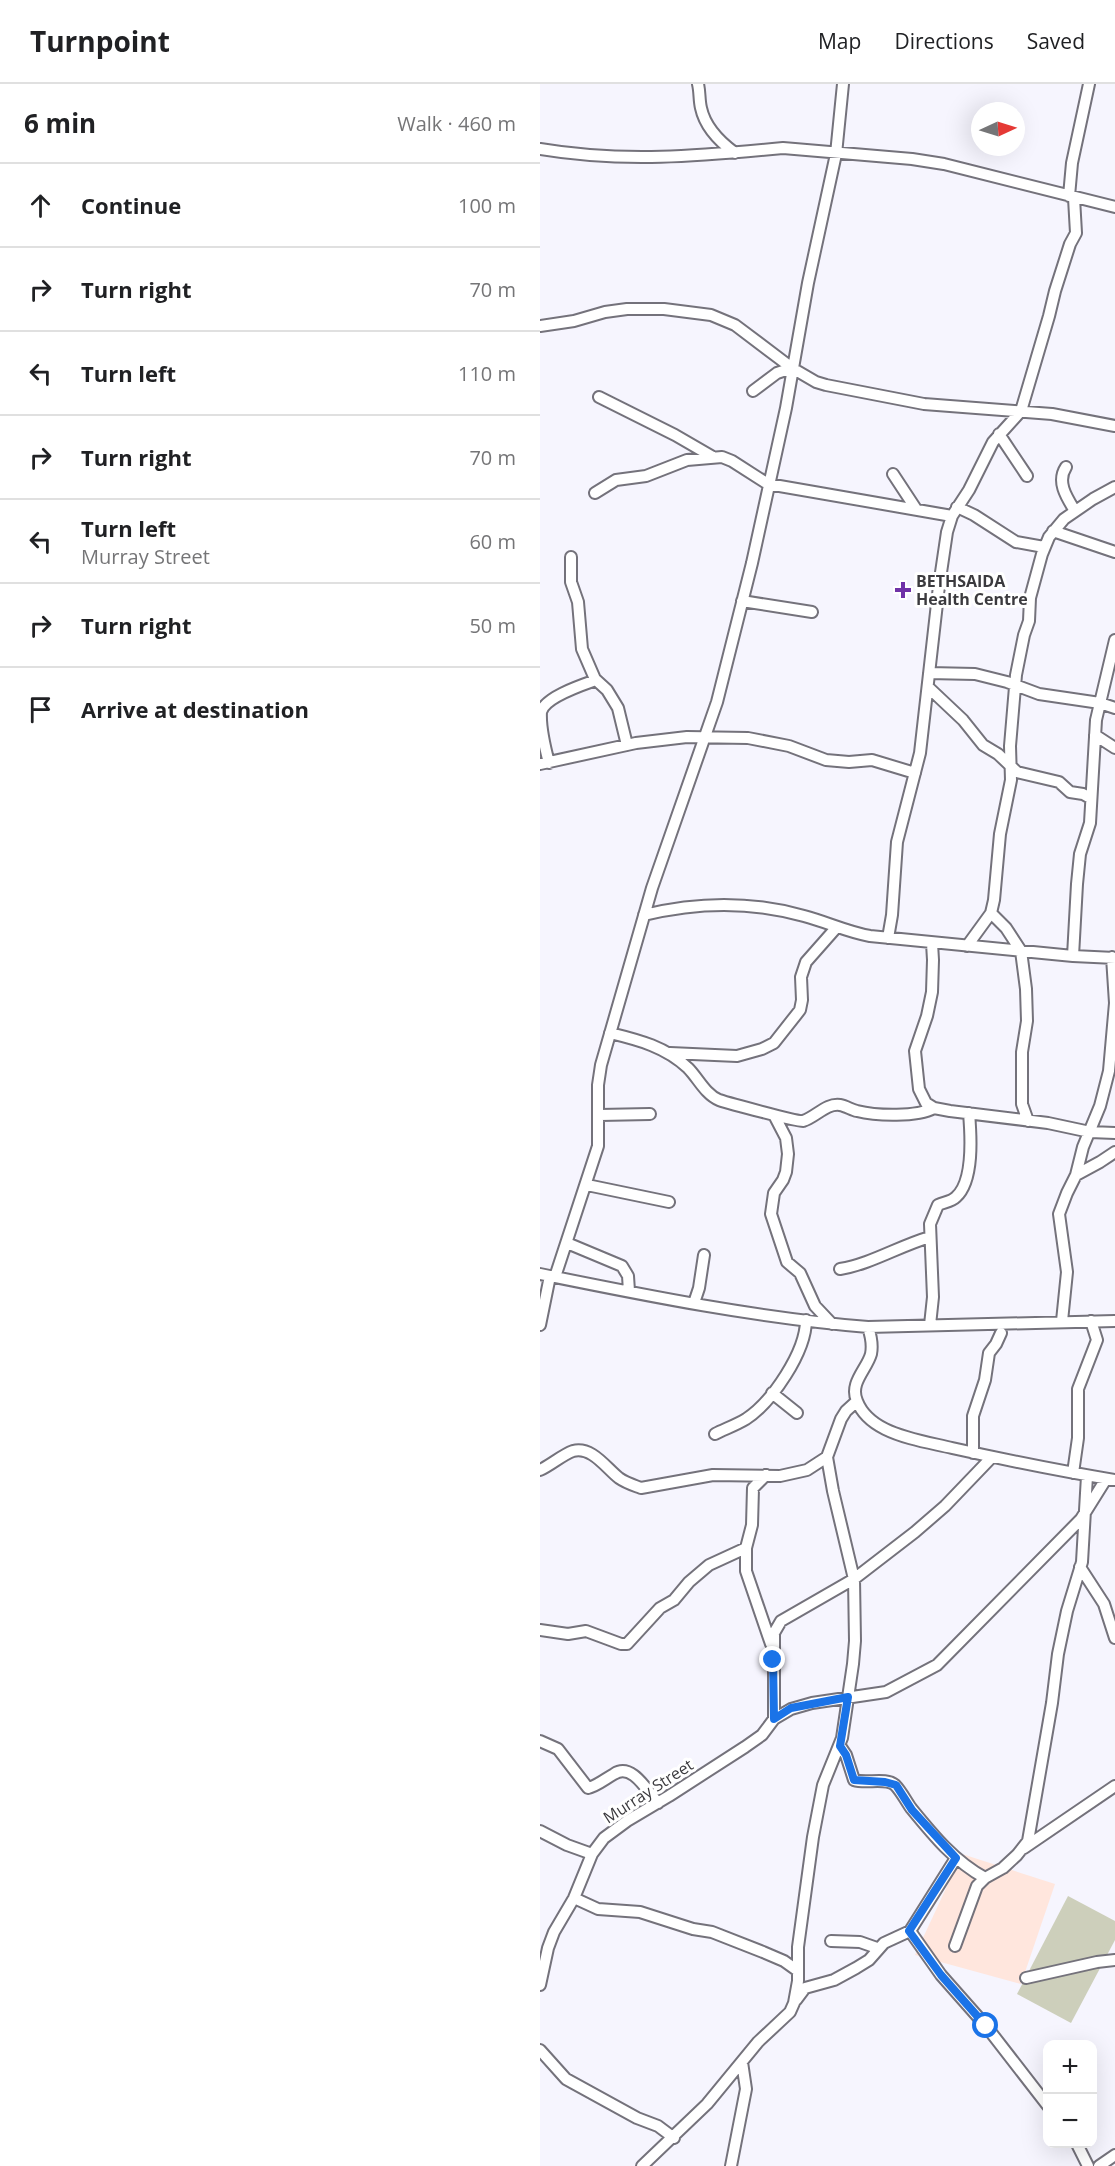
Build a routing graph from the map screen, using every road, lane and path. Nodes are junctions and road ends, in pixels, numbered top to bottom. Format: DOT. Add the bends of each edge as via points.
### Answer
graph roads {
  1 [pos="698,84"];
  2 [pos="843,84"];
  3 [pos="1089,84"];
  4 [pos="540,149"];
  5 [pos="735,153"];
  6 [pos="837,154"];
  7 [pos="1071,197"];
  8 [pos="1115,207"];
  9 [pos="540,326"];
  10 [pos="792,368"];
  11 [pos="753,391"];
  12 [pos="599,397"];
  13 [pos="1021,411"];
  14 [pos="1115,426"];
  15 [pos="999,435"];
  16 [pos="713,457"];
  17 [pos="1066,467"];
  18 [pos="893,474"];
  19 [pos="1027,476"];
  20 [pos="768,484"];
  21 [pos="1115,487"];
  22 [pos="595,493"];
  23 [pos="916,509"];
  24 [pos="1075,511"];
  25 [pos="954,512"];
  26 [pos="1053,531"];
  27 [pos="1044,547"];
  28 [pos="1115,552"];
  29 [pos="571,557"];
  30 [pos="742,601"];
  31 [pos="812,612"];
  32 [pos="1115,640"];
  33 [pos="929,673"];
  34 [pos="596,680"];
  35 [pos="1015,685"];
  36 [pos="928,687"];
  37 [pos="1100,703"];
  38 [pos="1115,708"];
  39 [pos="1095,735"];
  40 [pos="704,737"];
  41 [pos="627,744"];
  42 [pos="1115,748"];
  43 [pos="544,764"];
  44 [pos="1011,768"];
  45 [pos="915,773"];
  46 [pos="1090,798"];
  47 [pos="991,913"];
  48 [pos="644,915"];
  49 [pos="836,928"];
  50 [pos="888,938"];
  51 [pos="932,943"];
  52 [pos="967,946"];
  53 [pos="1021,951"];
  54 [pos="1073,956"];
  55 [pos="1113,957"];
  56 [pos="610,1033"];
  57 [pos="670,1053"];
  58 [pos="934,1108"];
  59 [pos="969,1113"];
  60 [pos="650,1114"];
  61 [pos="600,1115"];
  62 [pos="774,1115"];
  63 [pos="1028,1121"];
  64 [pos="1090,1132"];
  65 [pos="1115,1133"];
  66 [pos="1115,1152"];
  67 [pos="1076,1175"];
  68 [pos="586,1185"];
  69 [pos="669,1202"];
  70 [pos="930,1237"];
  71 [pos="567,1243"];
  72 [pos="704,1255"];
  73 [pos="840,1269"];
  74 [pos="548,1276"];
  75 [pos="629,1291"];
  76 [pos="694,1303"];
  77 [pos="806,1320"];
  78 [pos="1062,1321"];
  79 [pos="1091,1321"];
  80 [pos="1115,1321"];
  81 [pos="832,1324"];
  82 [pos="540,1325"];
  83 [pos="930,1325"];
  84 [pos="868,1327"];
  85 [pos="1001,1333"];
  86 [pos="772,1393"];
  87 [pos="857,1401"];
  88 [pos="797,1413"];
  89 [pos="716,1434"];
  90 [pos="973,1453"];
  91 [pos="827,1457"];
  92 [pos="992,1457"];
  93 [pos="540,1470"];
  94 [pos="1073,1473"];
  95 [pos="1087,1476"];
  96 [pos="1111,1480"];
  97 [pos="753,1481"];
  98 [pos="1085,1514"];
  99 [pos="746,1548"];
  100 [pos="1080,1567"];
  101 [pos="854,1579"];
  102 [pos="760,1613"];
  103 [pos="785,1617"];
  104 [pos="540,1630"];
  105 [pos="1115,1638"];
  106 [pos="773,1650"];
  107 [pos="848,1697"];
  108 [pos="774,1719"];
  109 [pos="540,1741"];
  110 [pos="840,1746"];
  111 [pos="1115,1786"];
  112 [pos="658,1803"];
  113 [pos="540,1831"];
  114 [pos="1024,1848"];
  115 [pos="592,1854"];
  116 [pos="956,1858"];
  117 [pos="984,1878"];
  118 [pos="574,1898"];
  119 [pos="909,1931"];
  120 [pos="831,1941"];
  121 [pos="956,1946"];
  122 [pos="877,1948"];
  123 [pos="543,1960"];
  124 [pos="1115,1960"];
  125 [pos="798,1971"];
  126 [pos="1026,1978"];
  127 [pos="540,1985"];
  128 [pos="794,2003"];
  129 [pos="540,2050"];
  130 [pos="742,2062"];
  131 [pos="1043,2101"];
  132 [pos="674,2138"];
  133 [pos="1079,2148"];
  134 [pos="1115,2155"];
  135 [pos="642,2166"];
  136 [pos="731,2166"];
  137 [pos="1088,2166"];
  138 [pos="1099,2166"];
  1 -- 5 [label="street" via="706,121"];
  2 -- 6 [label="street"];
  3 -- 7 [label="street" via="1070,169"];
  4 -- 5 [label="street" via="621,157"];
  5 -- 6 [label="street" via="783,148"];
  6 -- 7 [label="street" via="944,164"];
  6 -- 10 [label="street"];
  7 -- 8 [label="street"];
  7 -- 13 [label="street" via="1076,233 1054,291"];
  9 -- 10 [label="street" via="627,309 702,313 735,325"];
  10 -- 11 [label="street" via="777,373"];
  10 -- 13 [label="street" via="816,382 851,391 924,404"];
  10 -- 20 [label="street"];
  12 -- 16 [label="street"];
  13 -- 14 [label="street"];
  13 -- 15 [label="street"];
  15 -- 19 [label="street"];
  15 -- 25 [label="street"];
  16 -- 20 [label="street" via="729,459"];
  16 -- 22 [label="street" via="687,460 646,476 615,480"];
  17 -- 24 [label="street" via="1063,486"];
  18 -- 23 [label="street"];
  20 -- 23 [label="street"];
  20 -- 30 [label="street"];
  21 -- 24 [label="street"];
  23 -- 25 [label="street"];
  24 -- 26 [label="street"];
  25 -- 27 [label="street" via="974,515 1016,542"];
  25 -- 33 [label="street" via="939,586"];
  26 -- 27 [label="street"];
  26 -- 28 [label="street"];
  27 -- 35 [label="street" via="1030,598"];
  29 -- 34 [label="street" via="582,649"];
  30 -- 31 [label="street"];
  30 -- 40 [label="street" via="717,702"];
  32 -- 37 [label="street"];
  33 -- 35 [label="street" via="975,674"];
  33 -- 36 [label="street"];
  34 -- 41 [label="street" via="618,708"];
  34 -- 43 [label="street" via="544,706"];
  35 -- 37 [label="street" via="1039,694"];
  35 -- 44 [label="street"];
  36 -- 44 [label="street" via="983,745"];
  36 -- 45 [label="street"];
  37 -- 38 [label="street"];
  37 -- 39 [label="street"];
  39 -- 42 [label="street"];
  39 -- 46 [label="street"];
  40 -- 41 [label="street"];
  40 -- 45 [label="street" via="755,738 826,760 872,760"];
  40 -- 48 [label="street"];
  41 -- 43 [label="street"];
  44 -- 46 [label="street" via="1017,773 1059,782 1070,792"];
  44 -- 47 [label="street"];
  45 -- 50 [label="street" via="897,842"];
  46 -- 54 [label="street" via="1090,823 1080,854"];
  47 -- 52 [label="street"];
  47 -- 53 [label="street"];
  48 -- 49 [label="street" via="695,905 734,905 805,916"];
  48 -- 56 [label="street"];
  49 -- 50 [label="street"];
  49 -- 57 [label="street" via="802,969 800,1010 774,1043 737,1056"];
  50 -- 51 [label="street"];
  51 -- 52 [label="street"];
  51 -- 58 [label="street" via="932,992 915,1058 919,1089 926,1103"];
  52 -- 53 [label="street"];
  53 -- 54 [label="street"];
  53 -- 63 [label="street" via="1027,1021 1022,1052 1022,1104"];
  54 -- 55 [label="street"];
  55 -- 64 [label="street" via="1115,1004 1109,1071"];
  56 -- 57 [label="street"];
  56 -- 61 [label="street" via="599,1075"];
  57 -- 62 [label="street" via="713,1097"];
  58 -- 59 [label="street"];
  58 -- 62 [label="street" via="918,1114 874,1113 837,1105 799,1121"];
  59 -- 63 [label="street"];
  59 -- 70 [label="street" via="966,1181 955,1198 937,1206"];
  60 -- 61 [label="street"];
  61 -- 68 [label="street" via="598,1146"];
  62 -- 81 [label="street" via="785,1136 788,1154 771,1214 787,1262 800,1273 815,1306"];
  63 -- 64 [label="street"];
  64 -- 65 [label="street"];
  64 -- 67 [label="street"];
  66 -- 67 [label="street"];
  67 -- 78 [label="street" via="1059,1214 1067,1272"];
  68 -- 69 [label="street"];
  68 -- 71 [label="street"];
  70 -- 73 [label="street"];
  70 -- 83 [label="street"];
  71 -- 74 [label="street"];
  71 -- 75 [label="street" via="622,1266 628,1276"];
  72 -- 76 [label="street"];
  74 -- 75 [label="street"];
  74 -- 82 [label="street"];
  75 -- 76 [label="street"];
  76 -- 77 [label="street"];
  77 -- 81 [label="street"];
  77 -- 86 [label="street" via="794,1359"];
  78 -- 79 [label="street"];
  78 -- 83 [label="street"];
  79 -- 80 [label="street"];
  79 -- 94 [label="street" via="1097,1340 1078,1389"];
  81 -- 84 [label="street"];
  83 -- 84 [label="street"];
  84 -- 87 [label="street" via="872,1351 857,1382"];
  85 -- 90 [label="street" via="989,1353 984,1386 973,1416"];
  86 -- 88 [label="street"];
  86 -- 89 [label="street" via="747,1418"];
  87 -- 90 [label="street" via="869,1419 887,1430"];
  87 -- 91 [label="street" via="841,1419"];
  90 -- 92 [label="street"];
  91 -- 97 [label="street" via="807,1470 766,1475"];
  91 -- 101 [label="street"];
  92 -- 94 [label="street"];
  92 -- 101 [label="street" via="945,1506"];
  93 -- 97 [label="street" via="573,1451 583,1451 619,1478 640,1488 698,1476"];
  94 -- 95 [label="street"];
  95 -- 96 [label="street"];
  95 -- 98 [label="street"];
  96 -- 98 [label="street, Murray Street"];
  97 -- 99 [label="street" via="752,1526"];
  98 -- 100 [label="street"];
  98 -- 107 [label="street, Murray Street" via="937,1665 891,1690"];
  99 -- 102 [label="street" via="747,1578"];
  99 -- 104 [label="street" via="709,1565 674,1600 660,1608 627,1644 586,1631 568,1634"];
  100 -- 105 [label="street" via="1104,1604"];
  100 -- 114 [label="street" via="1058,1654"];
  101 -- 103 [label="street"];
  101 -- 107 [label="street" via="855,1641"];
  102 -- 103 [label="street"];
  102 -- 106 [label="street"];
  103 -- 106 [label="street" via="774,1633"];
  106 -- 108 [label="street"];
  107 -- 108 [label="street, Murray Street" via="791,1708"];
  107 -- 110 [label="street"];
  108 -- 112 [label="street, Murray Street" via="762,1735"];
  109 -- 112 [label="street" via="558,1749 585,1787 592,1788 626,1770"];
  110 -- 116 [label="street" via="854,1780 896,1785 912,1810"];
  110 -- 125 [label="street" via="824,1785 813,1837"];
  111 -- 114 [label="street"];
  112 -- 115 [label="street, Murray Street" via="615,1829"];
  113 -- 115 [label="street"];
  114 -- 117 [label="street" via="1003,1868"];
  115 -- 118 [label="street, Murray Street"];
  116 -- 117 [label="street"];
  116 -- 119 [label="street"];
  117 -- 121 [label="street" via="974,1894"];
  118 -- 123 [label="street, Murray Street"];
  118 -- 125 [label="street" via="598,1909 640,1912 712,1932 784,1961"];
  119 -- 122 [label="street"];
  119 -- 131 [label="street"];
  120 -- 122 [label="street" via="860,1942"];
  122 -- 128 [label="street" via="869,1960 856,1968 834,1980 805,1988"];
  123 -- 127 [label="street, Murray Street"];
  124 -- 126 [label="street"];
  125 -- 128 [label="street"];
  128 -- 130 [label="street" via="790,2013"];
  129 -- 132 [label="street" via="566,2079"];
  130 -- 132 [label="street"];
  130 -- 136 [label="street" via="746,2089"];
  132 -- 135 [label="street"];
  133 -- 137 [label="street"];
  134 -- 138 [label="street"];
}
